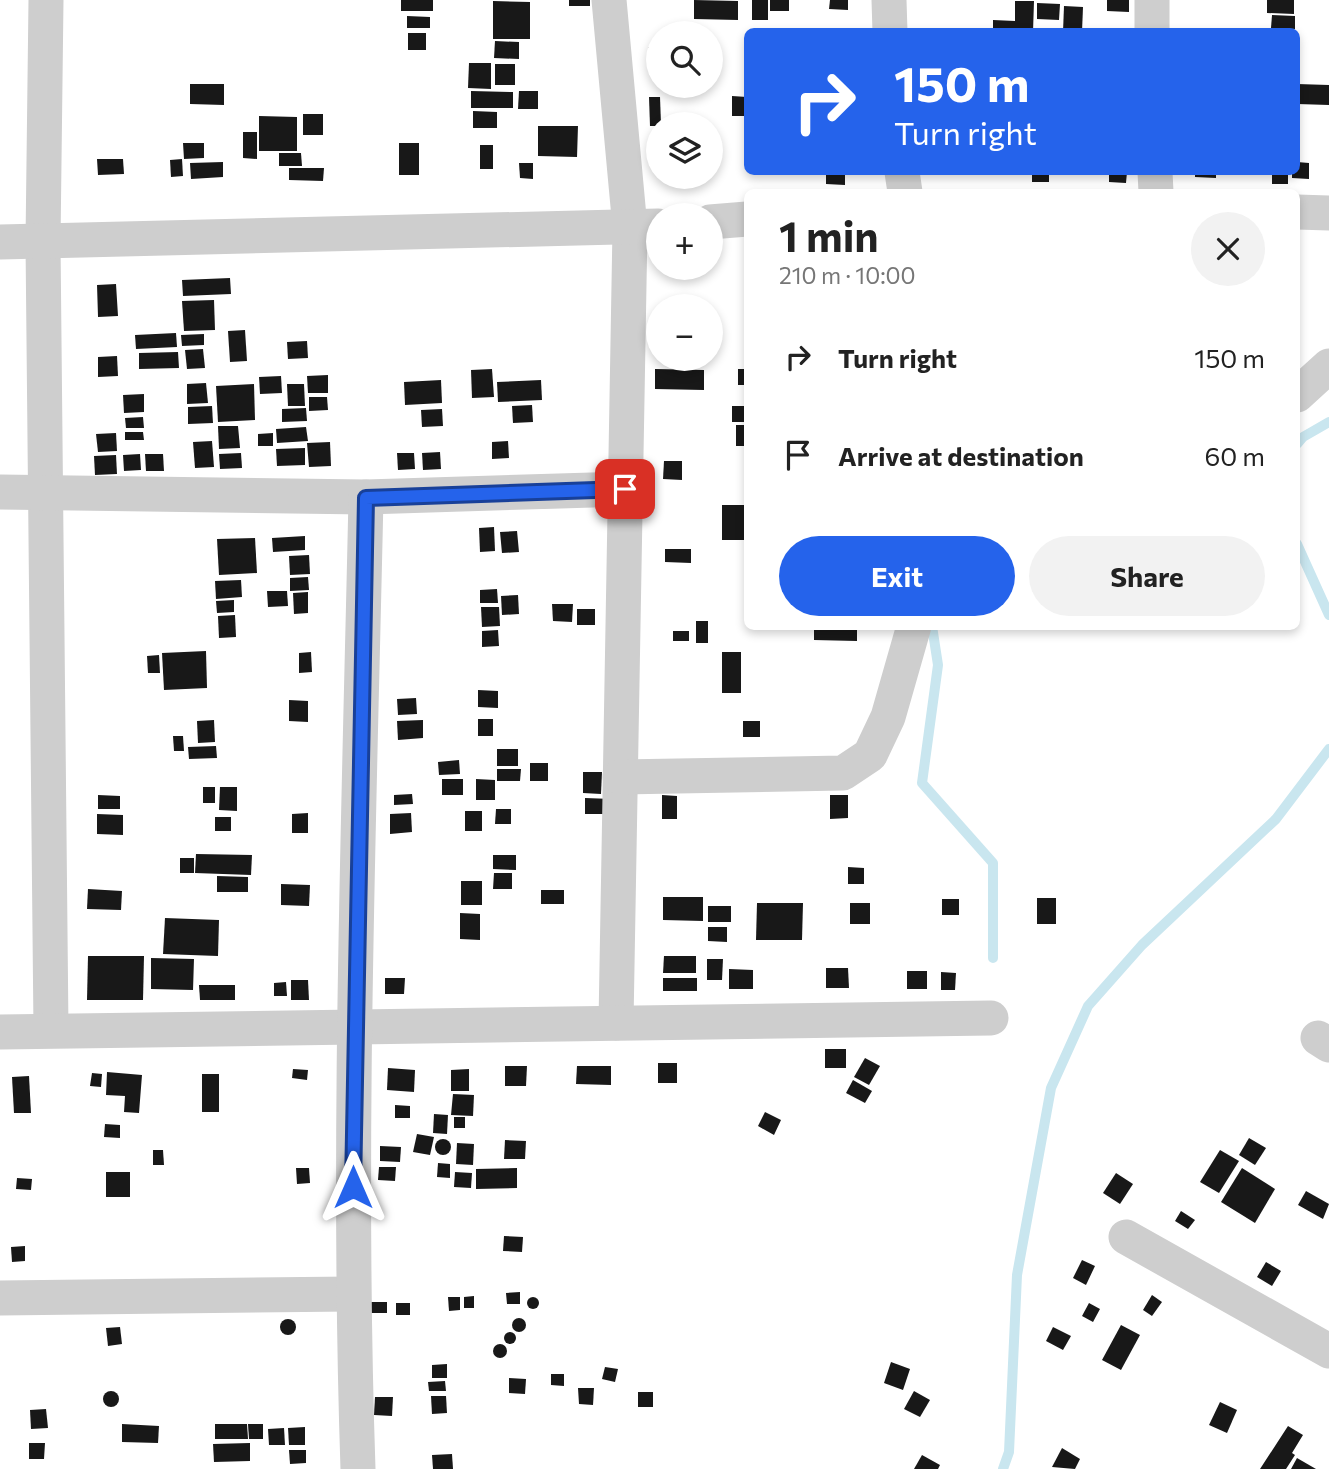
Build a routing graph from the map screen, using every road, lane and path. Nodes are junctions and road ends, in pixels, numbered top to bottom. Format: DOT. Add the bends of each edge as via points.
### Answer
graph roads {
  1 [pos="46,0"];
  2 [pos="610,0"];
  3 [pos="889,0"];
  4 [pos="1152,0"];
  5 [pos="890,28"];
  6 [pos="1152,28"];
  7 [pos="1300,212"];
  8 [pos="1329,213"];
  9 [pos="744,219"];
  10 [pos="723,221"];
  11 [pos="644,227"];
  12 [pos="0,242"];
  13 [pos="43,242"];
  14 [pos="1329,366"];
  15 [pos="1300,392"];
  16 [pos="625,489"];
  17 [pos="0,492"];
  18 [pos="46,492"];
  19 [pos="366,498"];
  20 [pos="913,630"];
  21 [pos="620,776"];
  22 [pos="991,1018"];
  23 [pos="616,1023"];
  24 [pos="354,1026"];
  25 [pos="51,1030"];
  26 [pos="0,1032"];
  27 [pos="1126,1237"];
  28 [pos="352,1294"];
  29 [pos="0,1298"];
  30 [pos="1329,1351"];
  31 [pos="358,1469"];
  1 -- 13 [label="street"];
  2 -- 11 [label="street"];
  3 -- 5 [label="street"];
  4 -- 6 [label="street"];
  7 -- 8 [label="street"];
  9 -- 10 [label="street"];
  11 -- 13 [label="street"];
  11 -- 16 [label="street"];
  12 -- 13 [label="street"];
  13 -- 18 [label="street"];
  14 -- 15 [label="street"];
  16 -- 19 [label="street"];
  16 -- 21 [label="street"];
  17 -- 18 [label="street"];
  18 -- 19 [label="street"];
  18 -- 25 [label="street"];
  19 -- 24 [label="street"];
  20 -- 21 [label="street" via="888,717 870,755 843,773"];
  21 -- 23 [label="street"];
  22 -- 23 [label="street"];
  23 -- 24 [label="street"];
  24 -- 25 [label="street"];
  24 -- 28 [label="street"];
  25 -- 26 [label="street"];
  27 -- 30 [label="street"];
  28 -- 29 [label="street"];
  28 -- 31 [label="street"];
}
